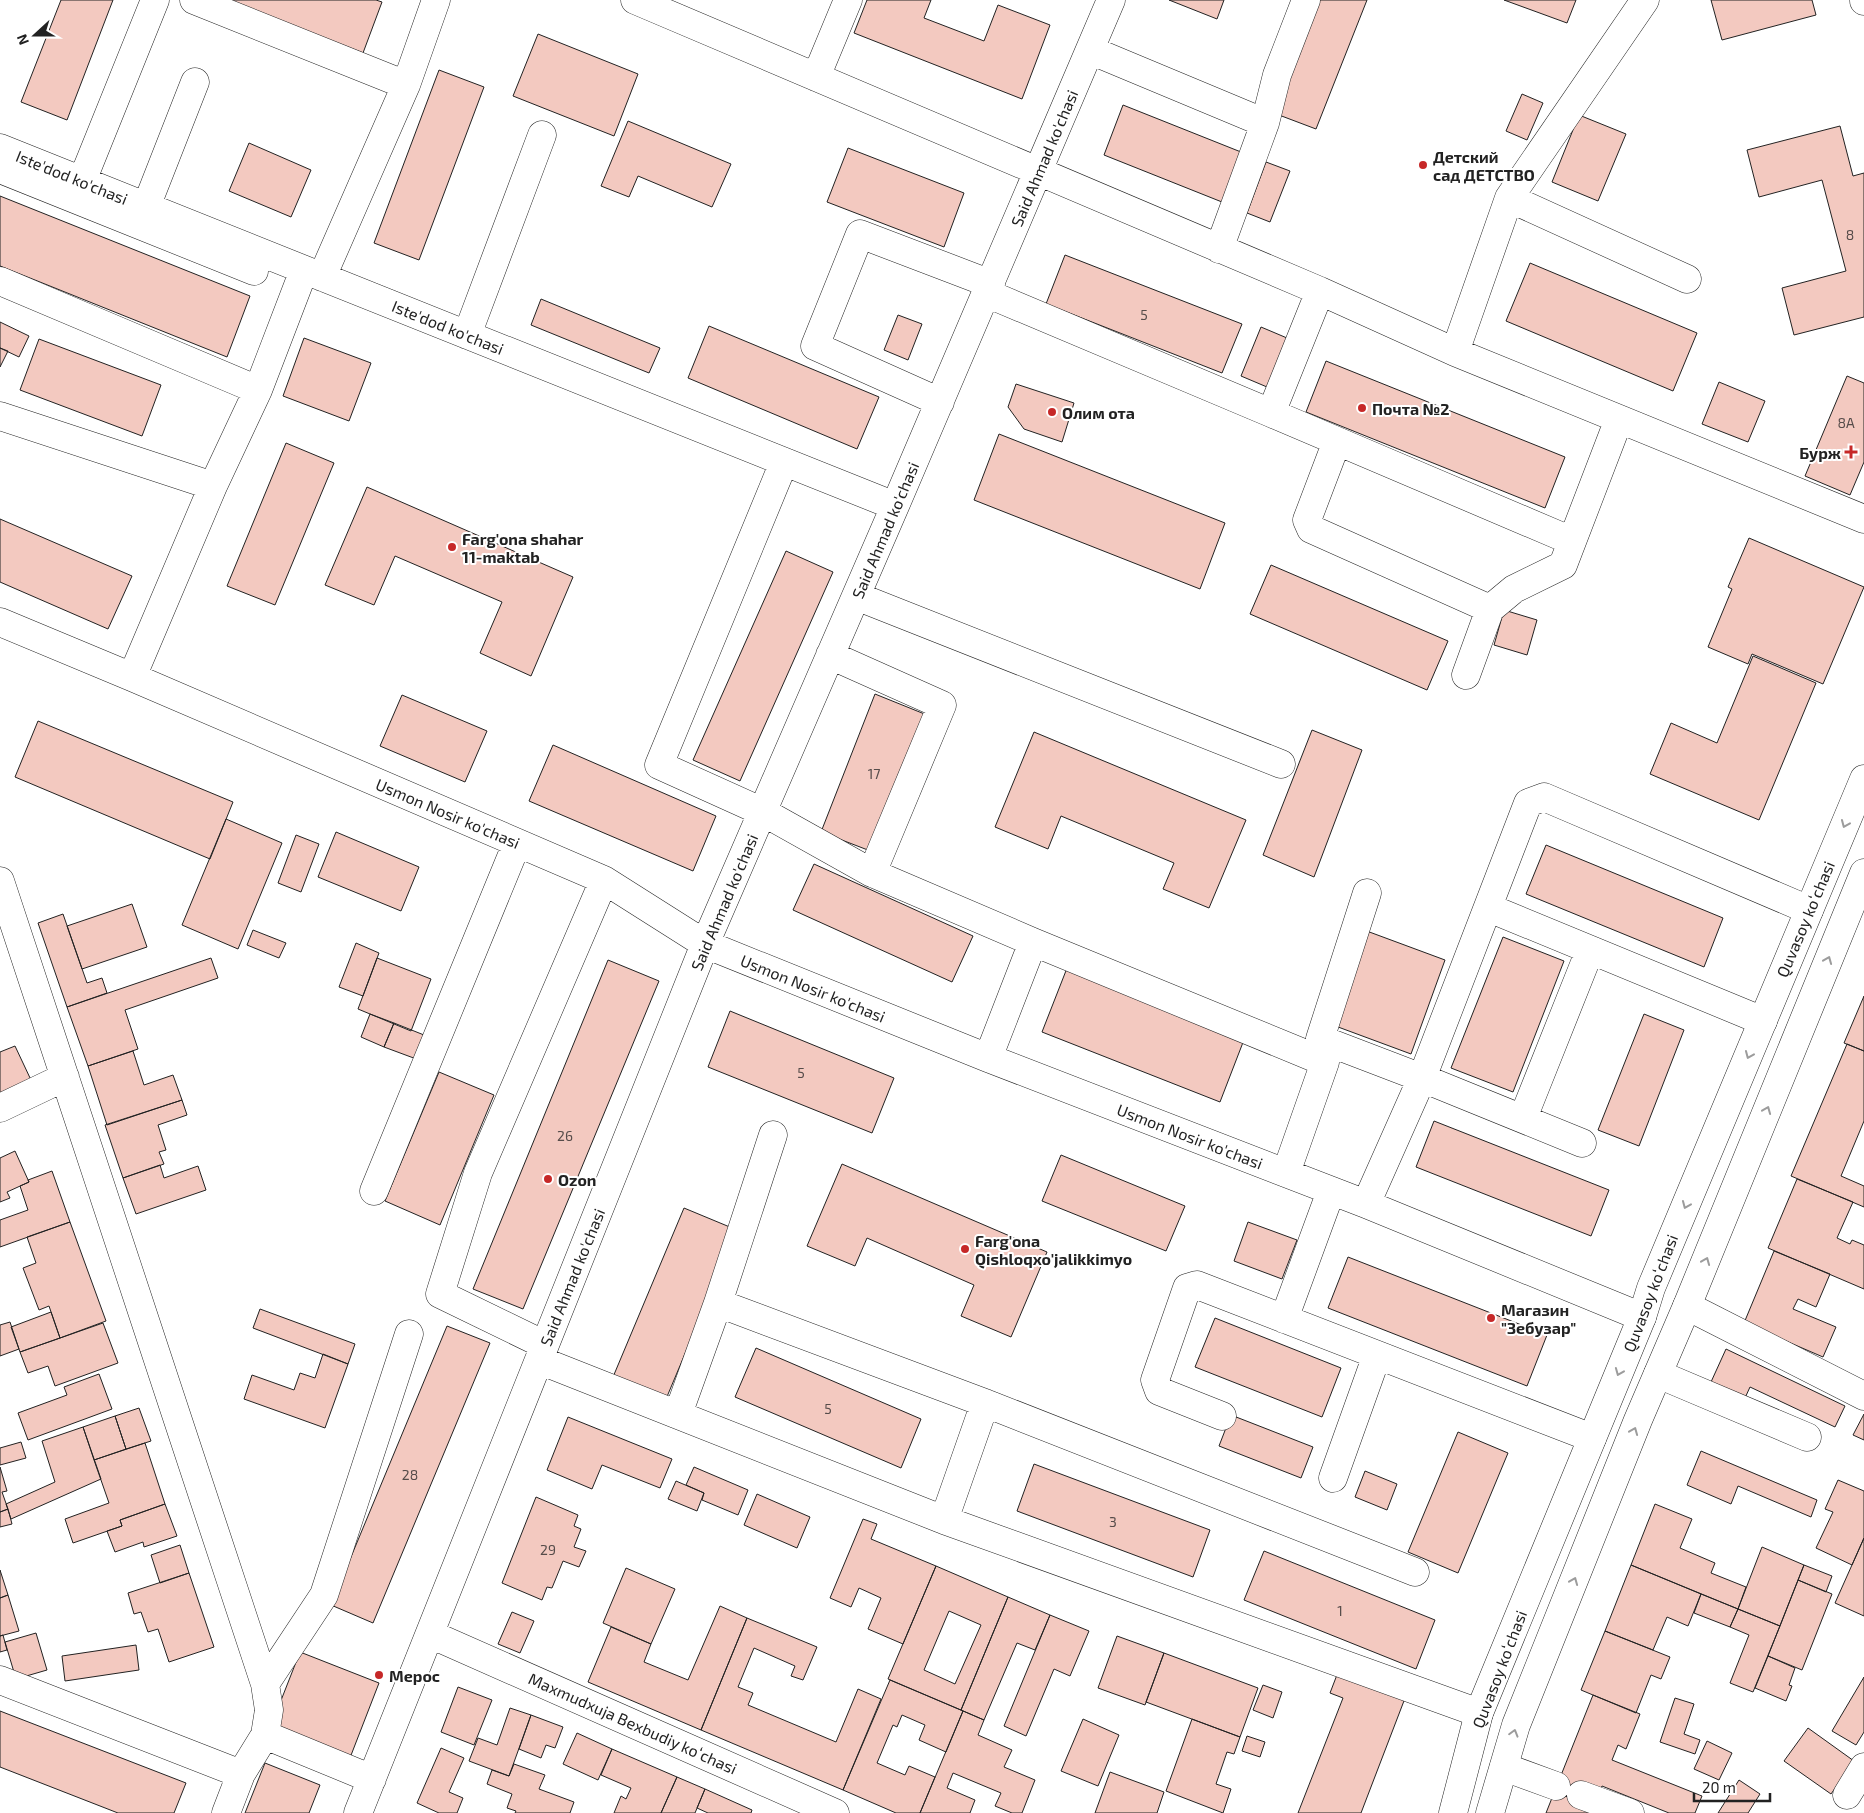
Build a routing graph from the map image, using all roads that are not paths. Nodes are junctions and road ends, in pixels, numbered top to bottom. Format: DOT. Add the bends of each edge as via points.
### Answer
graph roads {
  1 [pos="154,0"];
  2 [pos="194,0"];
  3 [pos="436,0"];
  4 [pos="635,0"];
  5 [pos="848,0"];
  6 [pos="1111,0"];
  7 [pos="1306,0"];
  8 [pos="1645,0"];
  9 [pos="1090,50"];
  10 [pos="816,77"];
  11 [pos="195,82"];
  12 [pos="406,85"];
  13 [pos="1265,123"];
  14 [pos="542,135"];
  15 [pos="0,148"];
  16 [pos="0,169"];
  17 [pos="1039,172"];
  18 [pos="82,181"];
  19 [pos="1509,198"];
  20 [pos="146,207"];
  21 [pos="1219,249"];
  22 [pos="254,271"];
  23 [pos="313,274"];
  24 [pos="1687,279"];
  25 [pos="0,281"];
  26 [pos="988,288"];
  27 [pos="1320,291"];
  28 [pos="468,336"];
  29 [pos="1455,352"];
  30 [pos="258,390"];
  31 [pos="940,402"];
  32 [pos="1271,413"];
  33 [pos="0,416"];
  34 [pos="1619,419"];
  35 [pos="1338,441"];
  36 [pos="784,462"];
  37 [pos="214,486"];
  38 [pos="895,506"];
  39 [pos="1864,520"];
  40 [pos="1572,541"];
  41 [pos="856,596"];
  42 [pos="1490,609"];
  43 [pos="0,622"];
  44 [pos="830,655"];
  45 [pos="1466,675"];
  46 [pos="132,677"];
  47 [pos="1281,764"];
  48 [pos="1864,779"];
  49 [pos="763,812"];
  50 [pos="516,843"];
  51 [pos="872,873"];
  52 [pos="1864,873"];
  53 [pos="604,880"];
  54 [pos="0,881"];
  55 [pos="1368,893"];
  56 [pos="1489,908"];
  57 [pos="1809,910"];
  58 [pos="1033,942"];
  59 [pos="705,944"];
  60 [pos="1590,950"];
  61 [pos="1763,1021"];
  62 [pos="1323,1050"];
  63 [pos="988,1058"];
  64 [pos="64,1077"];
  65 [pos="1422,1078"];
  66 [pos="0,1108"];
  67 [pos="1523,1118"];
  68 [pos="773,1135"];
  69 [pos="1582,1143"];
  70 [pos="1286,1173"];
  71 [pos="374,1191"];
  72 [pos="1331,1191"];
  73 [pos="1366,1204"];
  74 [pos="718,1303"];
  75 [pos="1687,1306"];
  76 [pos="1642,1316"];
  77 [pos="1284,1319"];
  78 [pos="409,1334"];
  79 [pos="542,1353"];
  80 [pos="1377,1355"];
  81 [pos="1658,1374"];
  82 [pos="1864,1396"];
  83 [pos="985,1403"];
  84 [pos="678,1414"];
  85 [pos="1222,1416"];
  86 [pos="1807,1437"];
  87 [pos="1592,1438"];
  88 [pos="1334,1478"];
  89 [pos="944,1520"];
  90 [pos="1415,1572"];
  91 [pos="430,1634"];
  92 [pos="0,1680"];
  93 [pos="265,1684"];
  94 [pos="1479,1713"];
  95 [pos="265,1735"];
  96 [pos="1504,1767"];
  97 [pos="1864,1767"];
  98 [pos="241,1774"];
  99 [pos="372,1779"];
  100 [pos="1847,1795"];
  101 [pos="226,1813"];
  102 [pos="358,1813"];
  103 [pos="835,1813"];
  104 [pos="1453,1813"];
  105 [pos="1490,1813"];
  106 [pos="1630,1813"];
  1 -- 18 [label="street"];
  2 -- 12 [label="street"];
  3 -- 12 [label="street"];
  4 -- 10 [label="street"];
  5 -- 10 [label="street"];
  6 -- 9 [label="street, Said Ahmad ko'chasi"];
  7 -- 13 [label="street" via="1276,75"];
  8 -- 19 [label="street"];
  9 -- 13 [label="street"];
  9 -- 17 [label="street, Said Ahmad ko'chasi"];
  10 -- 17 [label="street"];
  11 -- 20 [label="street"];
  12 -- 23 [label="street"];
  13 -- 21 [label="street"];
  14 -- 28 [label="street"];
  15 -- 18 [label="street, Iste'dod ko'chasi"];
  16 -- 22 [label="street"];
  17 -- 21 [label="street"];
  17 -- 26 [label="street, Said Ahmad ko'chasi"];
  18 -- 20 [label="street, Iste'dod ko'chasi"];
  19 -- 24 [label="street"];
  19 -- 29 [label="street"];
  20 -- 23 [label="street, Iste'dod ko'chasi"];
  21 -- 27 [label="street"];
  23 -- 28 [label="street, Iste'dod ko'chasi"];
  23 -- 30 [label="street"];
  25 -- 30 [label="street"];
  26 -- 31 [label="street, Said Ahmad ko'chasi"];
  26 -- 31 [label="street" via="860,234 815,346"];
  26 -- 32 [label="street"];
  27 -- 29 [label="street"];
  27 -- 32 [label="street"];
  28 -- 36 [label="street, Iste'dod ko'chasi"];
  29 -- 34 [label="street"];
  30 -- 37 [label="street"];
  31 -- 38 [label="street, Said Ahmad ko'chasi"];
  32 -- 35 [label="street"];
  33 -- 37 [label="street"];
  34 -- 39 [label="street"];
  34 -- 40 [label="street"];
  35 -- 40 [label="street"];
  35 -- 42 [label="street" via="1307,520 1311,529"];
  36 -- 38 [label="street, Iste'dod ko'chasi"];
  36 -- 49 [label="street" via="659,765"];
  37 -- 46 [label="street"];
  38 -- 41 [label="street, Said Ahmad ko'chasi"];
  40 -- 42 [label="street" via="1563,565 1514,589"];
  41 -- 44 [label="street, Said Ahmad ko'chasi"];
  41 -- 47 [label="street"];
  42 -- 45 [label="street"];
  43 -- 46 [label="street, Usmon Nosir ko'chasi"];
  44 -- 49 [label="street, Said Ahmad ko'chasi"];
  44 -- 51 [label="street" via="942,705"];
  46 -- 50 [label="street, Usmon Nosir ko'chasi"];
  48 -- 57 [label="street, Quvasoy koʻchasi, one-way"];
  49 -- 51 [label="street"];
  49 -- 59 [label="street, Said Ahmad ko'chasi"];
  50 -- 53 [label="street, Usmon Nosir ko'chasi"];
  50 -- 71 [label="street"];
  51 -- 58 [label="street"];
  75 -- 52 [label="street, one-way"];
  53 -- 59 [label="street, Usmon Nosir ko'chasi"];
  53 -- 79 [label="street" via="478,1173 440,1294"];
  54 -- 64 [label="street"];
  55 -- 62 [label="street"];
  56 -- 57 [label="street" via="1528,803 1544,797"];
  56 -- 60 [label="street"];
  56 -- 65 [label="street"];
  57 -- 61 [label="street, Quvasoy koʻchasi"];
  58 -- 62 [label="street"];
  58 -- 63 [label="street"];
  59 -- 63 [label="street, Usmon Nosir ko'chasi"];
  59 -- 79 [label="street, Said Ahmad ko'chasi"];
  60 -- 61 [label="street"];
  60 -- 67 [label="street"];
  61 -- 76 [label="street, Quvasoy koʻchasi, one-way"];
  62 -- 65 [label="street"];
  62 -- 70 [label="street"];
  63 -- 70 [label="street, Usmon Nosir ko'chasi"];
  64 -- 66 [label="street"];
  64 -- 93 [label="street"];
  65 -- 67 [label="street"];
  65 -- 73 [label="street"];
  67 -- 69 [label="street"];
  68 -- 74 [label="street"];
  70 -- 72 [label="street, Usmon Nosir ko'chasi"];
  72 -- 73 [label="street, Usmon Nosir ko'chasi"];
  72 -- 77 [label="street"];
  73 -- 76 [label="street, Usmon Nosir ko'chasi"];
  74 -- 83 [label="street"];
  74 -- 84 [label="street"];
  75 -- 81 [label="street"];
  75 -- 82 [label="street"];
  76 -- 87 [label="street, Quvasoy koʻchasi, one-way"];
  77 -- 80 [label="street"];
  77 -- 85 [label="street" via="1197,1285 1187,1288 1154,1380 1159,1391"];
  78 -- 93 [label="street" via="324,1595"];
  79 -- 84 [label="street"];
  79 -- 91 [label="street, Said Ahmad ko'chasi"];
  80 -- 87 [label="street"];
  80 -- 88 [label="street"];
  81 -- 86 [label="street"];
  96 -- 81 [label="street, one-way" via="1516,1725"];
  83 -- 89 [label="street"];
  83 -- 90 [label="street"];
  84 -- 89 [label="street"];
  87 -- 94 [label="street, Quvasoy koʻchasi"];
  89 -- 94 [label="street"];
  91 -- 99 [label="street, Said Ahmad ko'chasi"];
  91 -- 103 [label="street, Maxmudxuja Bexbudiy koʻchasi"];
  92 -- 98 [label="street"];
  93 -- 95 [label="street" via="268,1710"];
  94 -- 104 [label="street, Quvasoy koʻchasi"];
  95 -- 98 [label="street"];
  95 -- 99 [label="street"];
  96 -- 105 [label="street"];
  96 -- 106 [label="street"];
  97 -- 100 [label="street"];
  98 -- 101 [label="street"];
  99 -- 102 [label="street, Said Ahmad ko'chasi"];
}
